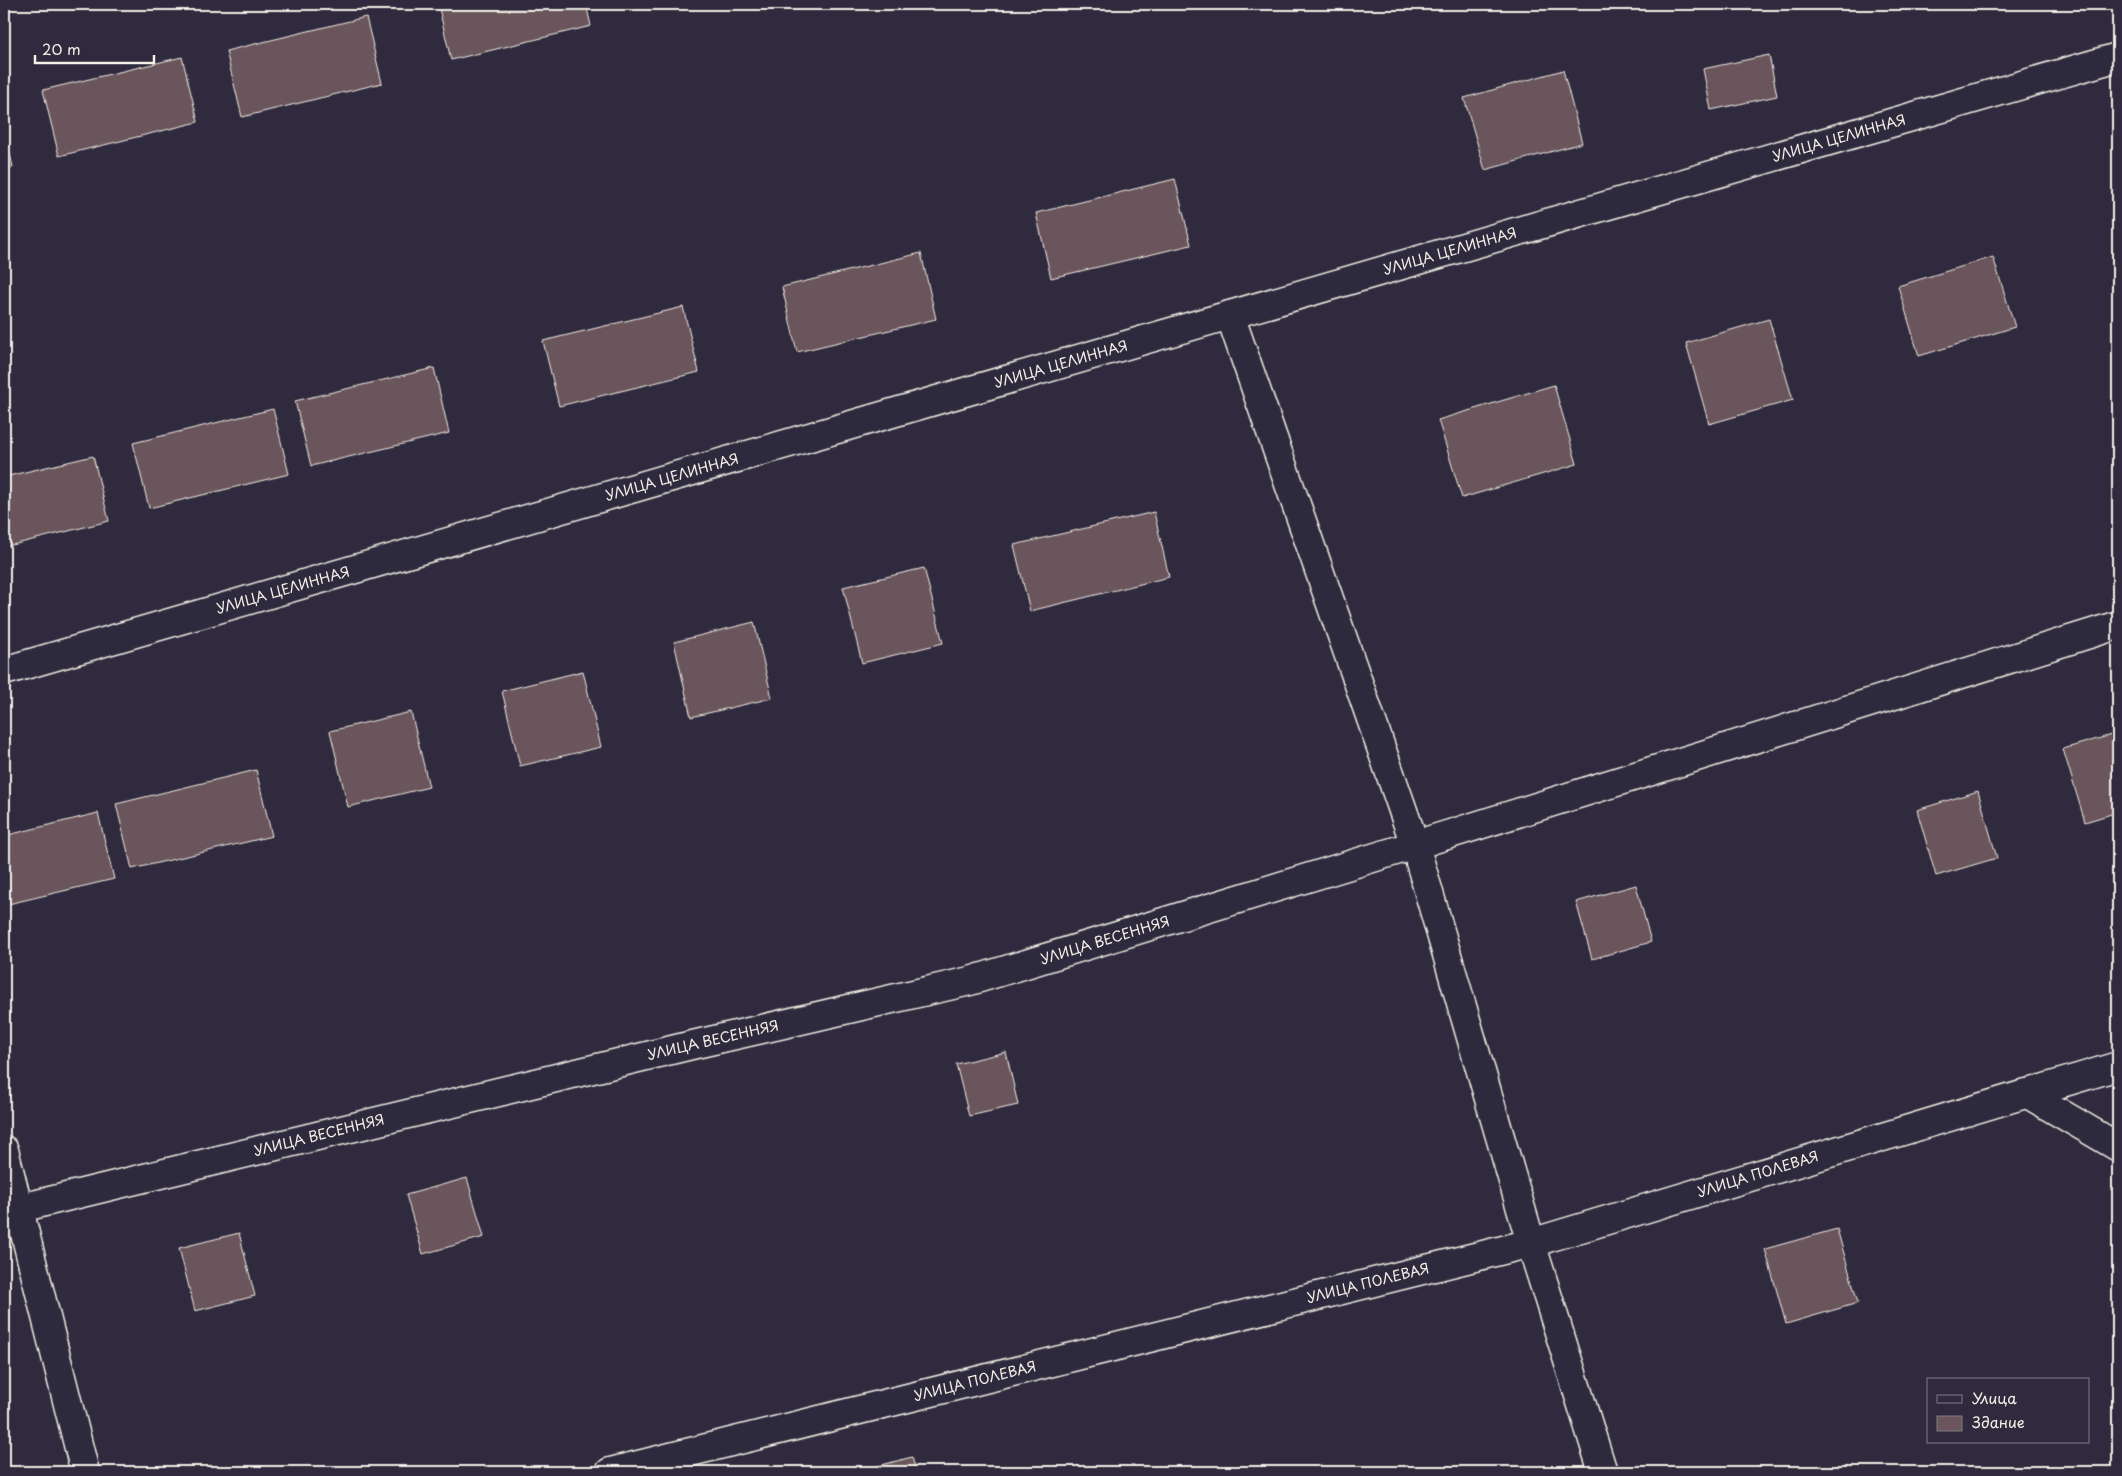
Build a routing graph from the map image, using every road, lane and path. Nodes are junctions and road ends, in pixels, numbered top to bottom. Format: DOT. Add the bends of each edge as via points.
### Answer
graph roads {
  1 [pos="2118,57"];
  2 [pos="1230,315"];
  3 [pos="2118,625"];
  4 [pos="4,671"];
  5 [pos="1415,845"];
  6 [pos="2118,1066"];
  7 [pos="2026,1093"];
  8 [pos="2118,1147"];
  9 [pos="4,1150"];
  10 [pos="11,1210"];
  11 [pos="1531,1243"];
  12 [pos="85,1472"];
  13 [pos="610,1472"];
  14 [pos="1603,1472"];
  1 -- 2 [label="street, УЛИЦА ЦЕЛИННАЯ"];
  2 -- 4 [label="street, УЛИЦА ЦЕЛИННАЯ"];
  2 -- 5 [label="street"];
  3 -- 5 [label="street, УЛИЦА ВЕСЕННЯЯ"];
  5 -- 10 [label="street, УЛИЦА ВЕСЕННЯЯ" via="970,981"];
  5 -- 11 [label="street"];
  6 -- 7 [label="street, УЛИЦА ПОЛЕВАЯ"];
  7 -- 8 [label="street"];
  7 -- 11 [label="street, УЛИЦА ПОЛЕВАЯ"];
  9 -- 10 [label="street"];
  10 -- 12 [label="street"];
  11 -- 13 [label="street, УЛИЦА ПОЛЕВАЯ"];
  11 -- 14 [label="street"];
}
